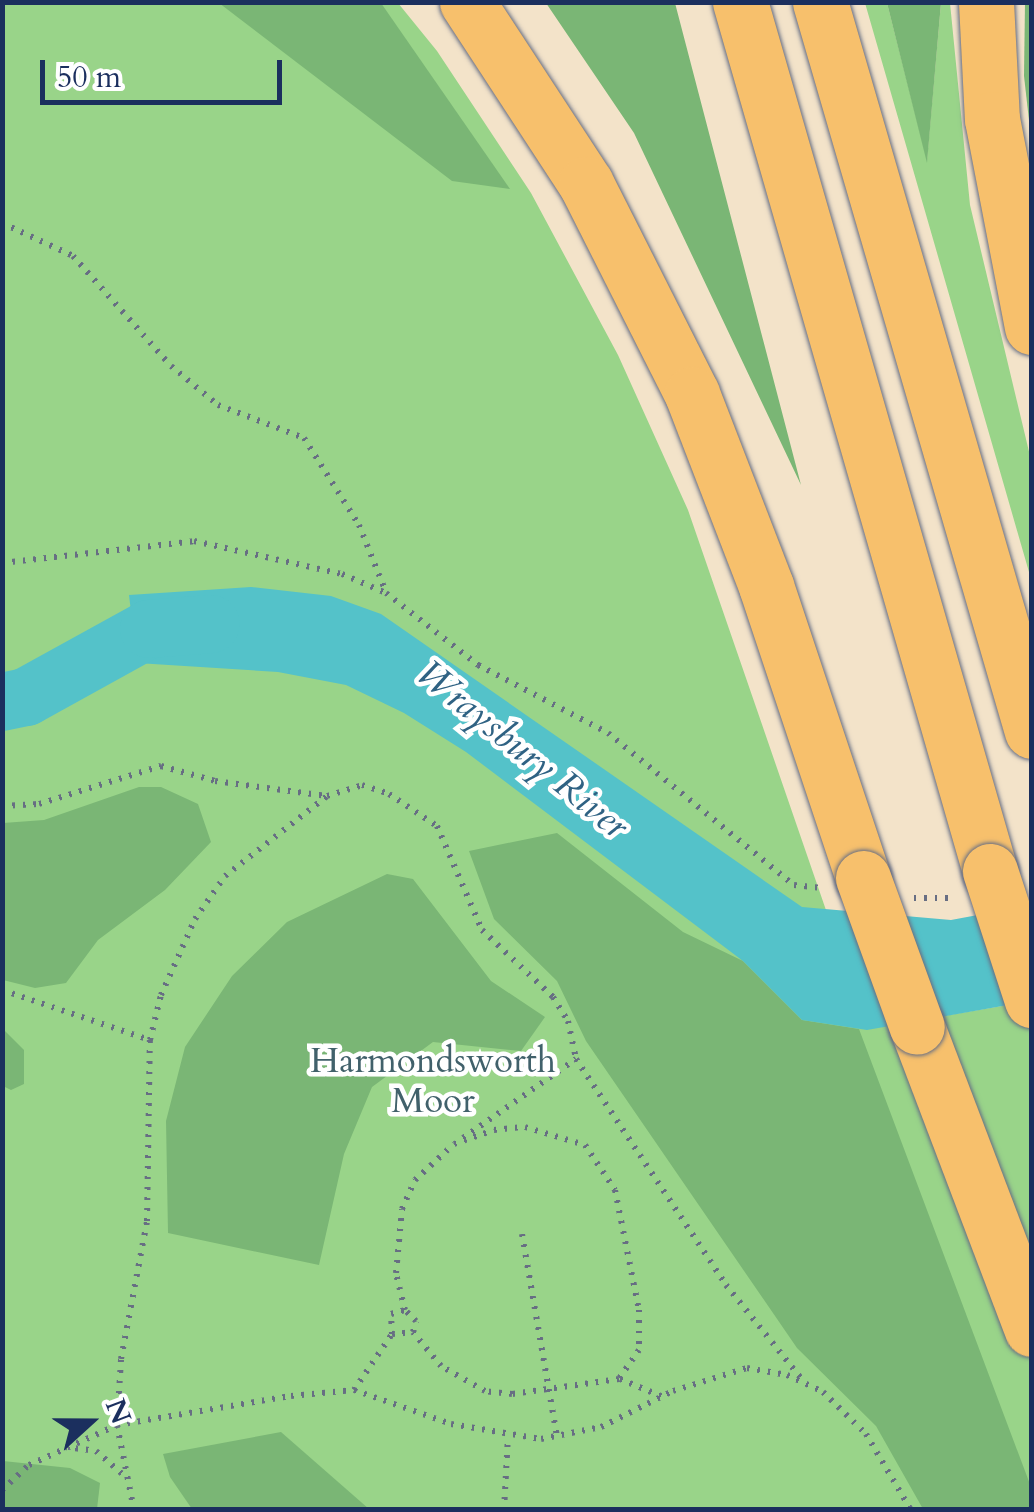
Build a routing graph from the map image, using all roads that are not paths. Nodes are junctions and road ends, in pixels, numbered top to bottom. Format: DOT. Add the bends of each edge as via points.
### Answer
graph roads {
  1 [pos="467,2"];
  2 [pos="740,2"];
  3 [pos="820,2"];
  4 [pos="986,2"];
  5 [pos="1032,327"];
  6 [pos="1032,731"];
  7 [pos="1032,1000"];
  8 [pos="1032,1328"];
  1 -- 8 [label="highway, bridge" via="586,184 692,394 766,586 917,1027"];
  2 -- 7 [label="highway, bridge"];
  3 -- 6 [label="highway"];
  4 -- 5 [label="highway" via="994,135"];
}
